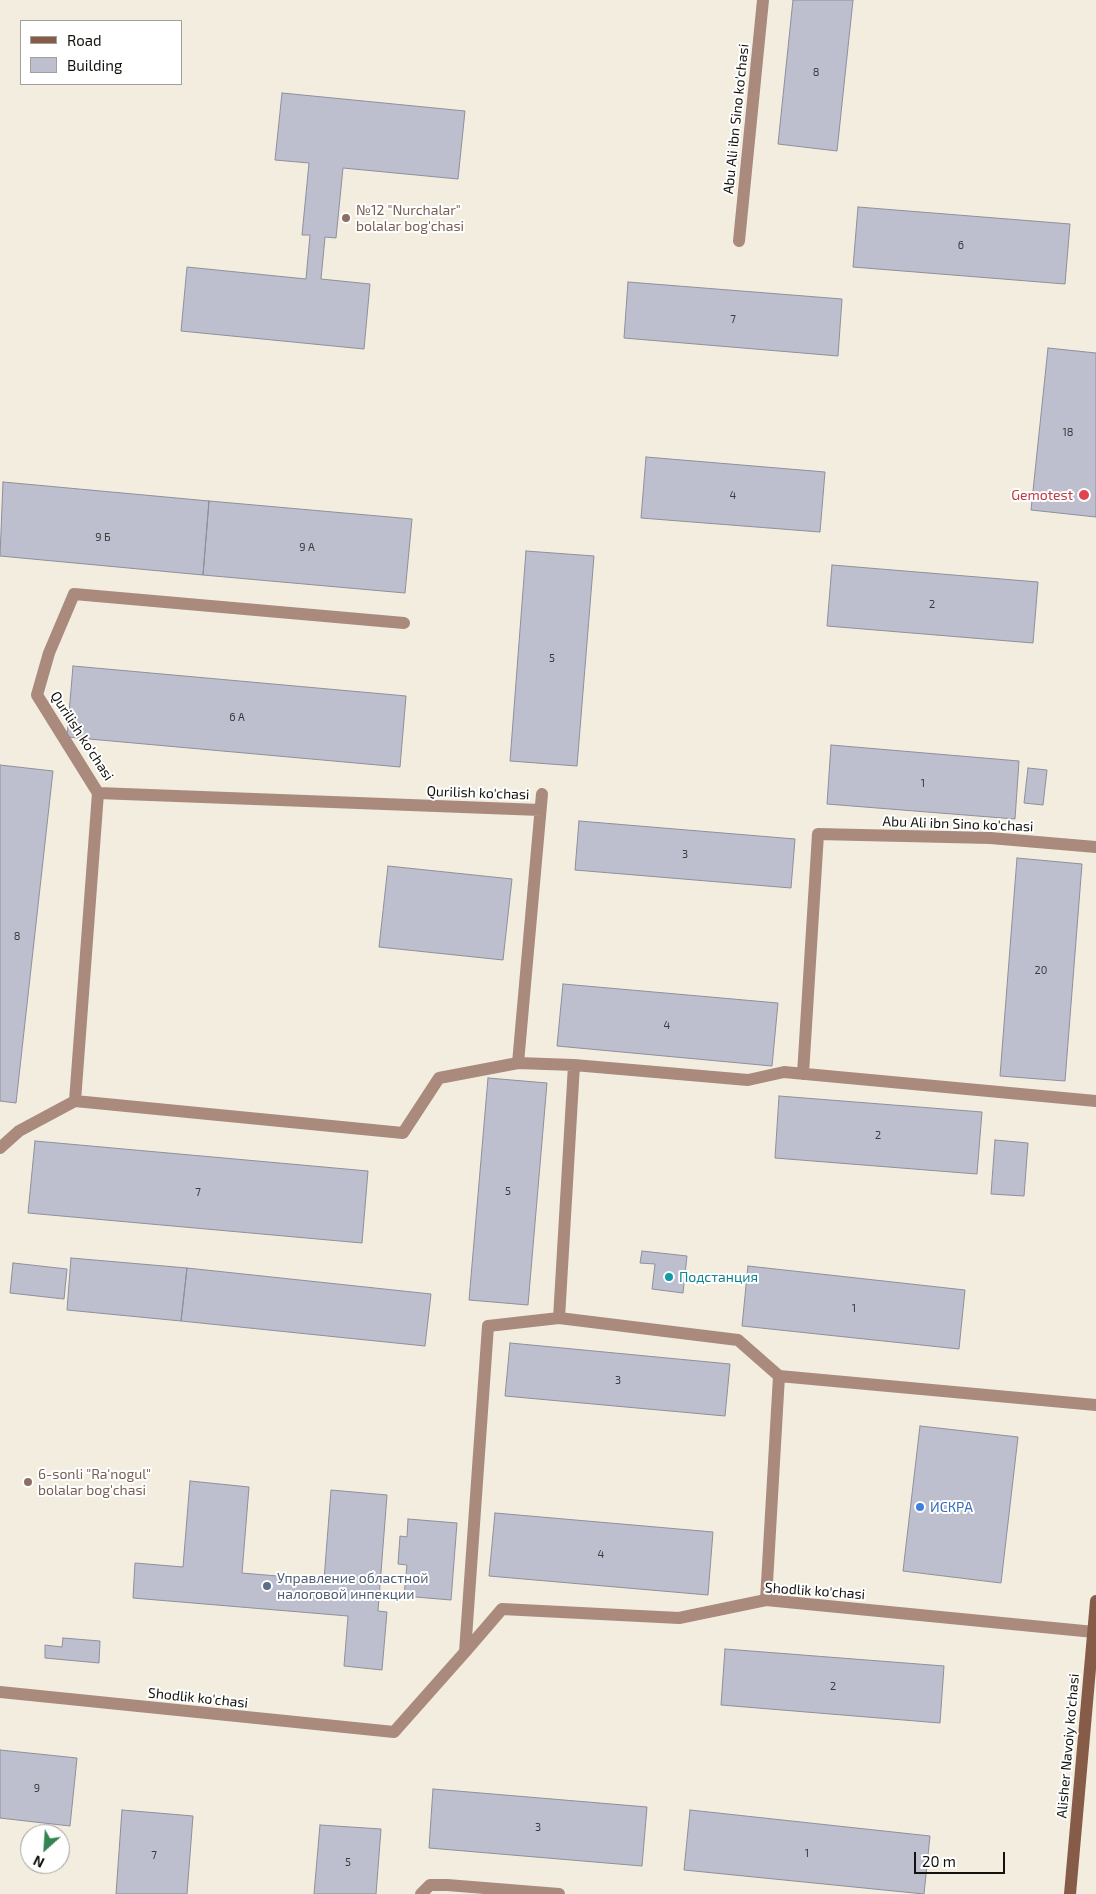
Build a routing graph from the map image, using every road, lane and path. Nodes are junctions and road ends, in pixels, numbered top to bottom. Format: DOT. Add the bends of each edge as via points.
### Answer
graph roads {
  1 [pos="763,0"];
  2 [pos="739,241"];
  3 [pos="404,623"];
  4 [pos="98,793"];
  5 [pos="542,794"];
  6 [pos="540,810"];
  7 [pos="1096,847"];
  8 [pos="518,1063"];
  9 [pos="574,1065"];
  10 [pos="803,1074"];
  11 [pos="75,1101"];
  12 [pos="1096,1101"];
  13 [pos="0,1148"];
  14 [pos="559,1318"];
  15 [pos="779,1376"];
  16 [pos="1096,1405"];
  17 [pos="766,1600"];
  18 [pos="1096,1601"];
  19 [pos="1094,1632"];
  20 [pos="465,1652"];
  21 [pos="0,1692"];
  22 [pos="420,1894"];
  23 [pos="559,1894"];
  24 [pos="1070,1894"];
  1 -- 2 [label="street, Abu Ali ibn Sino ko'chasi"];
  3 -- 4 [label="street, Qurilish ko'chasi" via="74,594 49,653 38,695"];
  4 -- 6 [label="street, Qurilish ko'chasi"];
  4 -- 11 [label="street"];
  5 -- 6 [label="street"];
  6 -- 8 [label="street"];
  7 -- 10 [label="street, Abu Ali ibn Sino ko'chasi" via="990,838 818,834"];
  8 -- 9 [label="street"];
  8 -- 11 [label="street" via="439,1078 403,1133"];
  9 -- 10 [label="street" via="748,1080 784,1072"];
  9 -- 14 [label="street"];
  10 -- 12 [label="street"];
  11 -- 13 [label="street" via="19,1131"];
  14 -- 15 [label="street" via="738,1340"];
  14 -- 20 [label="street" via="488,1326"];
  15 -- 16 [label="street"];
  15 -- 17 [label="street"];
  17 -- 19 [label="street, Shodlik ko'chasi"];
  17 -- 20 [label="street, Shodlik ko'chasi" via="679,1618 502,1609"];
  18 -- 19 [label="main road, Alisher Navoiy ko'chasi"];
  19 -- 24 [label="main road, Alisher Navoiy ko'chasi"];
  20 -- 21 [label="street, Shodlik ko'chasi" via="394,1732"];
  22 -- 23 [label="street" via="430,1885 447,1885"];
}
